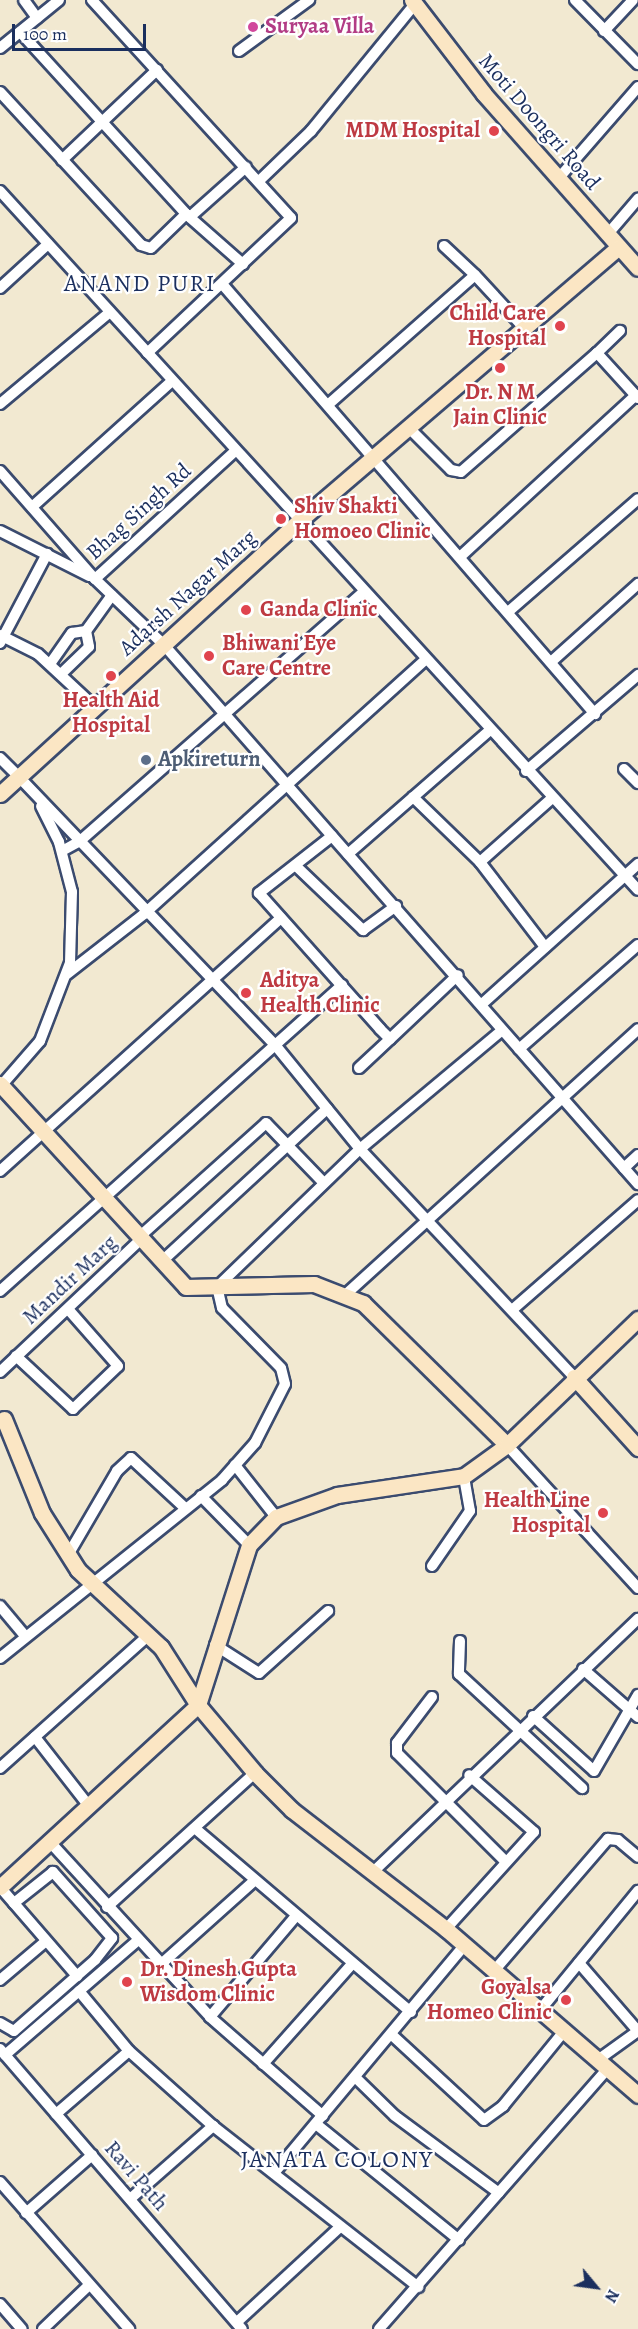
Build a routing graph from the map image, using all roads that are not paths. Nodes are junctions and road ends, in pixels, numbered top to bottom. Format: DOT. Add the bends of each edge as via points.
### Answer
graph roads {
  1 [pos="24,0"];
  2 [pos="59,0"];
  3 [pos="92,0"];
  4 [pos="309,0"];
  5 [pos="575,0"];
  6 [pos="633,0"];
  7 [pos="414,2"];
  8 [pos="37,18"];
  9 [pos="604,31"];
  10 [pos="20,32"];
  11 [pos="0,48"];
  12 [pos="239,51"];
  13 [pos="638,64"];
  14 [pos="157,70"];
  15 [pos="638,87"];
  16 [pos="0,92"];
  17 [pos="102,122"];
  18 [pos="62,160"];
  19 [pos="246,167"];
  20 [pos="558,179"];
  21 [pos="259,181"];
  22 [pos="0,191"];
  23 [pos="638,200"];
  24 [pos="188,216"];
  25 [pos="607,235"];
  26 [pos="48,244"];
  27 [pos="444,246"];
  28 [pos="618,248"];
  29 [pos="243,264"];
  30 [pos="638,268"];
  31 [pos="475,275"];
  32 [pos="223,285"];
  33 [pos="0,288"];
  34 [pos="110,312"];
  35 [pos="525,329"];
  36 [pos="620,331"];
  37 [pos="147,353"];
  38 [pos="597,353"];
  39 [pos="172,381"];
  40 [pos="637,396"];
  41 [pos="0,404"];
  42 [pos="330,404"];
  43 [pos="409,429"];
  44 [pos="235,451"];
  45 [pos="376,455"];
  46 [pos="0,471"];
  47 [pos="638,500"];
  48 [pos="32,507"];
  49 [pos="299,521"];
  50 [pos="0,531"];
  51 [pos="47,554"];
  52 [pos="461,556"];
  53 [pos="95,579"];
  54 [pos="638,584"];
  55 [pos="363,592"];
  56 [pos="112,595"];
  57 [pos="508,612"];
  58 [pos="86,631"];
  59 [pos="1,638"];
  60 [pos="164,645"];
  61 [pos="425,660"];
  62 [pos="551,662"];
  63 [pos="50,664"];
  64 [pos="61,674"];
  65 [pos="638,675"];
  66 [pos="95,707"];
  67 [pos="595,714"];
  68 [pos="225,715"];
  69 [pos="489,731"];
  70 [pos="0,758"];
  71 [pos="624,769"];
  72 [pos="526,771"];
  73 [pos="19,777"];
  74 [pos="638,783"];
  75 [pos="286,787"];
  76 [pos="0,794"];
  77 [pos="413,797"];
  78 [pos="551,800"];
  79 [pos="332,836"];
  80 [pos="80,841"];
  81 [pos="62,851"];
  82 [pos="348,854"];
  83 [pos="480,862"];
  84 [pos="638,864"];
  85 [pos="296,866"];
  86 [pos="626,874"];
  87 [pos="638,890"];
  88 [pos="396,906"];
  89 [pos="144,914"];
  90 [pos="281,918"];
  91 [pos="638,945"];
  92 [pos="545,947"];
  93 [pos="67,974"];
  94 [pos="458,975"];
  95 [pos="209,981"];
  96 [pos="342,985"];
  97 [pos="482,1004"];
  98 [pos="638,1029"];
  99 [pos="501,1031"];
  100 [pos="390,1039"];
  101 [pos="276,1046"];
  102 [pos="519,1049"];
  103 [pos="359,1068"];
  104 [pos="1,1085"];
  105 [pos="560,1099"];
  106 [pos="327,1109"];
  107 [pos="43,1132"];
  108 [pos="288,1145"];
  109 [pos="360,1149"];
  110 [pos="638,1155"];
  111 [pos="624,1168"];
  112 [pos="0,1171"];
  113 [pos="324,1184"];
  114 [pos="638,1184"];
  115 [pos="102,1197"];
  116 [pos="638,1200"];
  117 [pos="428,1220"];
  118 [pos="139,1239"];
  119 [pos="161,1262"];
  120 [pos="217,1287"];
  121 [pos="0,1291"];
  122 [pos="344,1296"];
  123 [pos="68,1309"];
  124 [pos="512,1310"];
  125 [pos="638,1319"];
  126 [pos="16,1356"];
  127 [pos="0,1372"];
  128 [pos="574,1377"];
  129 [pos="4,1419"];
  130 [pos="507,1444"];
  131 [pos="637,1445"];
  132 [pos="235,1466"];
  133 [pos="464,1476"];
  134 [pos="201,1496"];
  135 [pos="184,1508"];
  136 [pos="276,1516"];
  137 [pos="249,1545"];
  138 [pos="68,1555"];
  139 [pos="432,1566"];
  140 [pos="90,1581"];
  141 [pos="638,1588"];
  142 [pos="0,1606"];
  143 [pos="328,1611"];
  144 [pos="638,1619"];
  145 [pos="24,1635"];
  146 [pos="149,1635"];
  147 [pos="460,1641"];
  148 [pos="216,1645"];
  149 [pos="0,1658"];
  150 [pos="583,1670"];
  151 [pos="638,1695"];
  152 [pos="432,1697"];
  153 [pos="198,1705"];
  154 [pos="634,1713"];
  155 [pos="533,1716"];
  156 [pos="518,1728"];
  157 [pos="35,1737"];
  158 [pos="0,1768"];
  159 [pos="255,1773"];
  160 [pos="470,1775"];
  161 [pos="582,1788"];
  162 [pos="441,1802"];
  163 [pos="89,1806"];
  164 [pos="197,1830"];
  165 [pos="49,1841"];
  166 [pos="638,1857"];
  167 [pos="506,1862"];
  168 [pos="374,1871"];
  169 [pos="84,1880"];
  170 [pos="254,1881"];
  171 [pos="0,1887"];
  172 [pos="71,1890"];
  173 [pos="638,1891"];
  174 [pos="14,1903"];
  175 [pos="107,1907"];
  176 [pos="295,1917"];
  177 [pos="446,1929"];
  178 [pos="138,1940"];
  179 [pos="46,1941"];
  180 [pos="464,1946"];
  181 [pos="95,1960"];
  182 [pos="579,1963"];
  183 [pos="352,1964"];
  184 [pos="159,1966"];
  185 [pos="104,1970"];
  186 [pos="493,1972"];
  187 [pos="77,1976"];
  188 [pos="0,1980"];
  189 [pos="79,1991"];
  190 [pos="541,2009"];
  191 [pos="411,2012"];
  192 [pos="32,2015"];
  193 [pos="210,2017"];
  194 [pos="0,2023"];
  195 [pos="40,2024"];
  196 [pos="565,2030"];
  197 [pos="638,2031"];
  198 [pos="392,2035"];
  199 [pos="129,2051"];
  200 [pos="2,2052"];
  201 [pos="263,2064"];
  202 [pos="603,2064"];
  203 [pos="356,2078"];
  204 [pos="638,2095"];
  205 [pos="56,2114"];
  206 [pos="320,2120"];
  207 [pos="213,2126"];
  208 [pos="92,2155"];
  209 [pos="274,2173"];
  210 [pos="0,2182"];
  211 [pos="499,2193"];
  212 [pos="130,2199"];
  213 [pos="26,2213"];
  214 [pos="339,2228"];
  215 [pos="459,2240"];
  216 [pos="89,2285"];
  217 [pos="418,2287"];
  218 [pos="0,2304"];
  219 [pos="239,2325"];
  220 [pos="22,2329"];
  221 [pos="43,2329"];
  222 [pos="129,2329"];
  223 [pos="379,2329"];
  1 -- 8 [label="street"];
  2 -- 8 [label="street"];
  3 -- 14 [label="street"];
  4 -- 12 [label="street"];
  5 -- 9 [label="street"];
  6 -- 9 [label="street"];
  7 -- 20 [label="street, Moti Doongri Road"];
  7 -- 21 [label="street" via="311,131"];
  8 -- 10 [label="street"];
  9 -- 13 [label="street"];
  10 -- 11 [label="street"];
  10 -- 17 [label="street"];
  14 -- 17 [label="street"];
  14 -- 19 [label="street"];
  15 -- 20 [label="street"];
  16 -- 18 [label="street"];
  17 -- 18 [label="street"];
  17 -- 24 [label="street"];
  18 -- 24 [label="street" via="146,248"];
  19 -- 21 [label="street"];
  19 -- 24 [label="street"];
  20 -- 25 [label="street, Moti Doongri Road"];
  21 -- 29 [label="street" via="291,218"];
  22 -- 26 [label="street"];
  23 -- 25 [label="street"];
  24 -- 29 [label="street"];
  25 -- 28 [label="street, Moti Doongri Road"];
  26 -- 33 [label="street"];
  26 -- 34 [label="street"];
  27 -- 31 [label="street"];
  28 -- 30 [label="street, Moti Doongri Road"];
  28 -- 35 [label="street, Adarsh Nagar Marg"];
  29 -- 32 [label="street"];
  31 -- 35 [label="street"];
  31 -- 42 [label="street"];
  32 -- 37 [label="street"];
  32 -- 42 [label="street"];
  34 -- 37 [label="street"];
  34 -- 41 [label="street"];
  35 -- 43 [label="street, Adarsh Nagar Marg"];
  36 -- 38 [label="street"];
  37 -- 39 [label="street"];
  38 -- 40 [label="street"];
  38 -- 43 [label="street" via="461,472 451,470"];
  39 -- 44 [label="street"];
  39 -- 48 [label="street"];
  40 -- 52 [label="street"];
  42 -- 45 [label="street"];
  43 -- 45 [label="street, Adarsh Nagar Marg"];
  44 -- 49 [label="street"];
  44 -- 53 [label="street, Bhag Singh Rd"];
  45 -- 49 [label="street, Adarsh Nagar Marg"];
  45 -- 52 [label="street"];
  46 -- 48 [label="street"];
  47 -- 57 [label="street"];
  48 -- 53 [label="street"];
  49 -- 55 [label="street"];
  49 -- 60 [label="street, Adarsh Nagar Marg"];
  50 -- 51 [label="street, Bhag Singh Rd"];
  51 -- 53 [label="street, Bhag Singh Rd"];
  51 -- 59 [label="street"];
  52 -- 57 [label="street"];
  53 -- 56 [label="street"];
  54 -- 62 [label="street"];
  55 -- 61 [label="street"];
  55 -- 68 [label="street"];
  56 -- 58 [label="street"];
  56 -- 60 [label="street"];
  57 -- 62 [label="street"];
  58 -- 63 [label="street" via="72,633"];
  58 -- 64 [label="street" via="89,647"];
  59 -- 63 [label="street"];
  60 -- 66 [label="street, Adarsh Nagar Marg"];
  60 -- 68 [label="street"];
  61 -- 69 [label="street"];
  61 -- 75 [label="street"];
  62 -- 67 [label="street"];
  63 -- 64 [label="street"];
  64 -- 66 [label="street"];
  65 -- 67 [label="street"];
  66 -- 73 [label="street, Adarsh Nagar Marg"];
  67 -- 72 [label="street"];
  68 -- 75 [label="street"];
  68 -- 80 [label="street"];
  69 -- 72 [label="street"];
  69 -- 77 [label="street"];
  70 -- 73 [label="street"];
  71 -- 74 [label="street"];
  72 -- 78 [label="street"];
  73 -- 76 [label="street, Adarsh Nagar Marg"];
  73 -- 80 [label="street"];
  73 -- 81 [label="street" via="48,819"];
  75 -- 79 [label="street"];
  75 -- 89 [label="street"];
  77 -- 82 [label="street"];
  77 -- 83 [label="street"];
  78 -- 83 [label="street"];
  78 -- 86 [label="street"];
  79 -- 82 [label="street"];
  79 -- 85 [label="street"];
  80 -- 81 [label="street"];
  80 -- 89 [label="street"];
  81 -- 93 [label="street" via="74,916"];
  82 -- 88 [label="street"];
  83 -- 92 [label="street"];
  84 -- 86 [label="street"];
  85 -- 88 [label="street" via="363,930"];
  85 -- 90 [label="street" via="259,893"];
  86 -- 87 [label="street"];
  86 -- 92 [label="street"];
  88 -- 94 [label="street"];
  89 -- 93 [label="street"];
  89 -- 95 [label="street"];
  90 -- 95 [label="street"];
  90 -- 96 [label="street"];
  91 -- 102 [label="street"];
  92 -- 97 [label="street"];
  93 -- 104 [label="street" via="40,1041"];
  94 -- 97 [label="street"];
  94 -- 100 [label="street"];
  95 -- 101 [label="street"];
  95 -- 107 [label="street"];
  96 -- 100 [label="street"];
  96 -- 101 [label="street"];
  97 -- 99 [label="street"];
  98 -- 105 [label="street"];
  99 -- 102 [label="street"];
  99 -- 109 [label="street"];
  100 -- 103 [label="street"];
  101 -- 106 [label="street"];
  101 -- 115 [label="street"];
  102 -- 105 [label="street"];
  104 -- 107 [label="street"];
  105 -- 111 [label="street"];
  105 -- 117 [label="street"];
  106 -- 108 [label="street"];
  106 -- 109 [label="street"];
  107 -- 112 [label="street"];
  107 -- 115 [label="street"];
  108 -- 113 [label="street"];
  108 -- 118 [label="street, Mandir Marg" via="266,1123"];
  108 -- 119 [label="street"];
  109 -- 113 [label="street"];
  109 -- 117 [label="street"];
  110 -- 111 [label="street"];
  111 -- 114 [label="street"];
  113 -- 120 [label="street"];
  115 -- 118 [label="street"];
  115 -- 121 [label="street"];
  116 -- 124 [label="street"];
  117 -- 122 [label="street"];
  117 -- 124 [label="street"];
  118 -- 119 [label="street"];
  118 -- 123 [label="street, Mandir Marg"];
  119 -- 120 [label="street" via="186,1287"];
  120 -- 122 [label="street" via="314,1284"];
  120 -- 132 [label="street" via="222,1308 281,1368 285,1384 267,1426"];
  122 -- 130 [label="street" via="386,1321"];
  123 -- 126 [label="street, Mandir Marg"];
  123 -- 126 [label="street" via="117,1366 73,1409"];
  124 -- 128 [label="street"];
  125 -- 128 [label="street"];
  126 -- 127 [label="street, Mandir Marg"];
  128 -- 130 [label="street"];
  128 -- 131 [label="street"];
  129 -- 138 [label="street" via="42,1512"];
  130 -- 133 [label="street"];
  130 -- 141 [label="street"];
  132 -- 134 [label="street"];
  132 -- 136 [label="street"];
  133 -- 136 [label="street" via="337,1495"];
  133 -- 139 [label="street" via="470,1511"];
  134 -- 135 [label="street"];
  134 -- 137 [label="street"];
  135 -- 138 [label="street" via="131,1458 117,1471"];
  135 -- 140 [label="street"];
  136 -- 137 [label="street"];
  137 -- 148 [label="street"];
  138 -- 140 [label="street"];
  140 -- 145 [label="street"];
  140 -- 146 [label="street"];
  142 -- 145 [label="street"];
  143 -- 148 [label="street" via="259,1673"];
  144 -- 150 [label="street"];
  145 -- 149 [label="street"];
  146 -- 153 [label="street"];
  146 -- 157 [label="street"];
  147 -- 156 [label="street" via="464,1652 458,1671"];
  148 -- 153 [label="street"];
  150 -- 154 [label="street"];
  150 -- 155 [label="street"];
  151 -- 154 [label="street"];
  152 -- 162 [label="street" via="396,1749"];
  153 -- 159 [label="street"];
  153 -- 163 [label="street"];
  154 -- 155 [label="street" via="594,1771"];
  155 -- 156 [label="street"];
  156 -- 160 [label="street"];
  156 -- 161 [label="street"];
  157 -- 158 [label="street"];
  157 -- 163 [label="street"];
  159 -- 164 [label="street"];
  159 -- 168 [label="street" via="292,1810"];
  160 -- 162 [label="street"];
  160 -- 167 [label="street" via="534,1832"];
  162 -- 167 [label="street"];
  162 -- 168 [label="street"];
  163 -- 165 [label="street"];
  164 -- 170 [label="street"];
  164 -- 175 [label="street"];
  165 -- 169 [label="street"];
  165 -- 171 [label="street"];
  166 -- 186 [label="street" via="618,1840 608,1839"];
  167 -- 177 [label="street"];
  168 -- 177 [label="street"];
  169 -- 172 [label="street"];
  169 -- 175 [label="street"];
  170 -- 176 [label="street"];
  170 -- 184 [label="street"];
  171 -- 174 [label="street"];
  172 -- 174 [label="street" via="48,1871"];
  172 -- 181 [label="street" via="111,1933"];
  173 -- 182 [label="street"];
  174 -- 179 [label="street"];
  175 -- 178 [label="street"];
  176 -- 183 [label="street"];
  176 -- 193 [label="street"];
  177 -- 180 [label="street"];
  178 -- 184 [label="street"];
  178 -- 185 [label="street"];
  179 -- 187 [label="street"];
  179 -- 188 [label="street"];
  180 -- 186 [label="street"];
  180 -- 191 [label="street"];
  181 -- 185 [label="street"];
  181 -- 187 [label="street"];
  182 -- 190 [label="street"];
  182 -- 197 [label="street"];
  183 -- 191 [label="street"];
  183 -- 201 [label="street"];
  184 -- 193 [label="street"];
  185 -- 189 [label="street"];
  186 -- 190 [label="street"];
  187 -- 192 [label="street"];
  189 -- 195 [label="street"];
  189 -- 199 [label="street"];
  190 -- 196 [label="street"];
  191 -- 198 [label="street"];
  192 -- 194 [label="street" via="14,2031"];
  192 -- 195 [label="street"];
  193 -- 201 [label="street"];
  195 -- 200 [label="street"];
  196 -- 198 [label="street" via="503,2106 484,2120"];
  196 -- 202 [label="street"];
  197 -- 202 [label="street"];
  198 -- 203 [label="street"];
  199 -- 205 [label="street"];
  199 -- 207 [label="street"];
  200 -- 205 [label="street, Ravi Path"];
  201 -- 206 [label="street"];
  202 -- 204 [label="street"];
  202 -- 211 [label="street"];
  203 -- 206 [label="street"];
  203 -- 211 [label="street" via="395,2116"];
  205 -- 208 [label="street, Ravi Path"];
  206 -- 209 [label="street"];
  206 -- 215 [label="street"];
  207 -- 209 [label="street"];
  207 -- 212 [label="street"];
  208 -- 212 [label="street, Ravi Path"];
  208 -- 213 [label="street"];
  209 -- 214 [label="street"];
  210 -- 213 [label="street"];
  211 -- 215 [label="street"];
  212 -- 219 [label="street, Ravi Path"];
  213 -- 216 [label="street"];
  214 -- 217 [label="street"];
  214 -- 219 [label="street"];
  215 -- 217 [label="street"];
  216 -- 221 [label="street"];
  216 -- 222 [label="street"];
  217 -- 223 [label="street"];
  218 -- 220 [label="street"];
}
